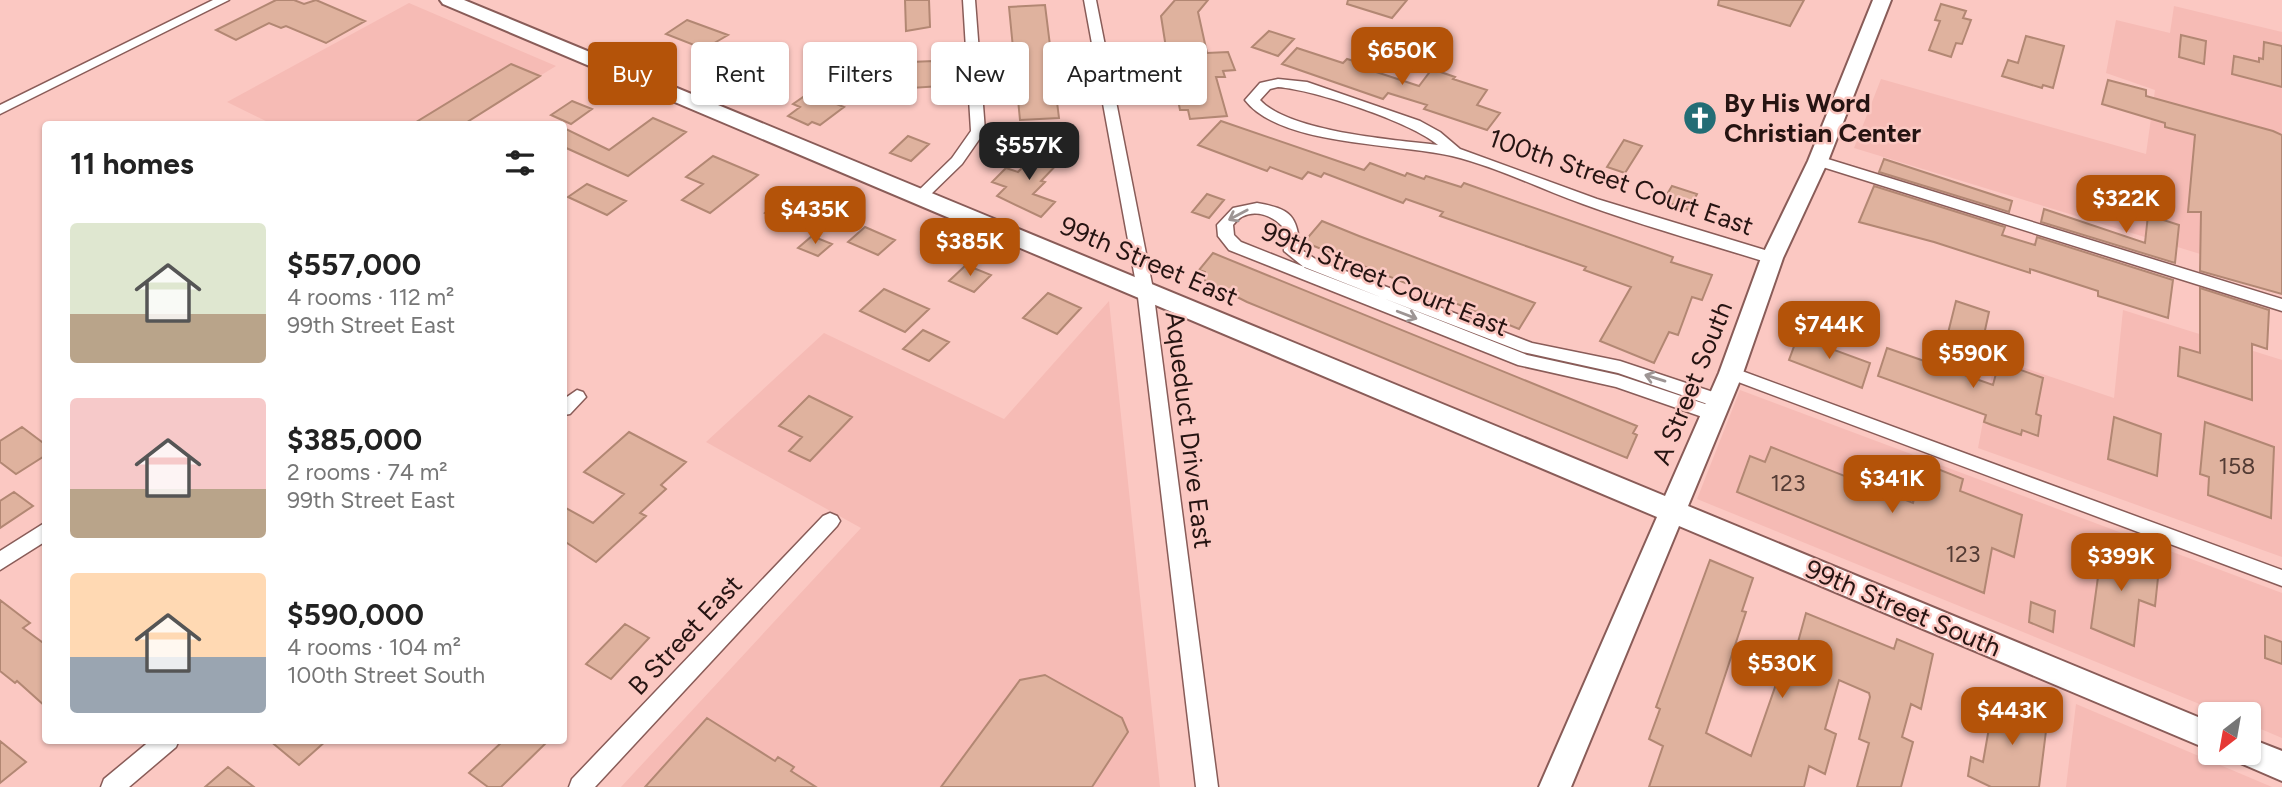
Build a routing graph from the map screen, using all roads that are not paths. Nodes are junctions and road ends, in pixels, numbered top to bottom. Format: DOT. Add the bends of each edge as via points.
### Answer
graph roads {
  1 [pos="222,0"];
  2 [pos="449,0"];
  3 [pos="969,0"];
  4 [pos="1090,0"];
  5 [pos="1882,0"];
  6 [pos="0,110"];
  7 [pos="1455,152"];
  8 [pos="1818,161"];
  9 [pos="921,196"];
  10 [pos="1772,258"];
  11 [pos="1145,289"];
  12 [pos="2282,305"];
  13 [pos="1731,373"];
  14 [pos="1716,407"];
  15 [pos="1672,512"];
  16 [pos="830,521"];
  17 [pos="42,533"];
  18 [pos="0,562"];
  19 [pos="2282,578"];
  20 [pos="2198,731"];
  21 [pos="163,744"];
  22 [pos="2261,757"];
  23 [pos="2282,766"];
  24 [pos="112,787"];
  25 [pos="580,787"];
  26 [pos="1207,787"];
  27 [pos="1555,787"];
  1 -- 6 [label="street"];
  2 -- 9 [label="street, 99th Street East"];
  3 -- 9 [label="street" via="978,131 957,161"];
  4 -- 11 [label="street, Aqueduct Drive East"];
  5 -- 8 [label="street, A Street South"];
  7 -- 7 [label="street, 100th Street Court East" via="1338,135 1260,111 1252,100 1265,86 1301,85 1415,124"];
  7 -- 10 [label="street, 100th Street Court East" via="1592,202"];
  8 -- 10 [label="street, A Street South"];
  8 -- 12 [label="street"];
  9 -- 11 [label="street, 99th Street East"];
  10 -- 13 [label="street, A Street South"];
  11 -- 15 [label="street, 99th Street East"];
  11 -- 26 [label="street, Aqueduct Drive East"];
  13 -- 14 [label="street, A Street South"];
  13 -- 19 [label="street"];
  14 -- 14 [label="street, 99th Street Court East, one-way" via="1620,368 1528,348 1311,264 1292,251 1290,225 1272,211 1246,209 1232,215 1225,225 1226,236 1235,246 1512,356"];
  14 -- 15 [label="street, A Street South"];
  15 -- 20 [label="street, 99th Street South"];
  15 -- 27 [label="street, A Street South"];
  16 -- 25 [label="street, B Street East"];
  17 -- 18 [label="street"];
  21 -- 24 [label="street"];
  22 -- 23 [label="street"];
}
